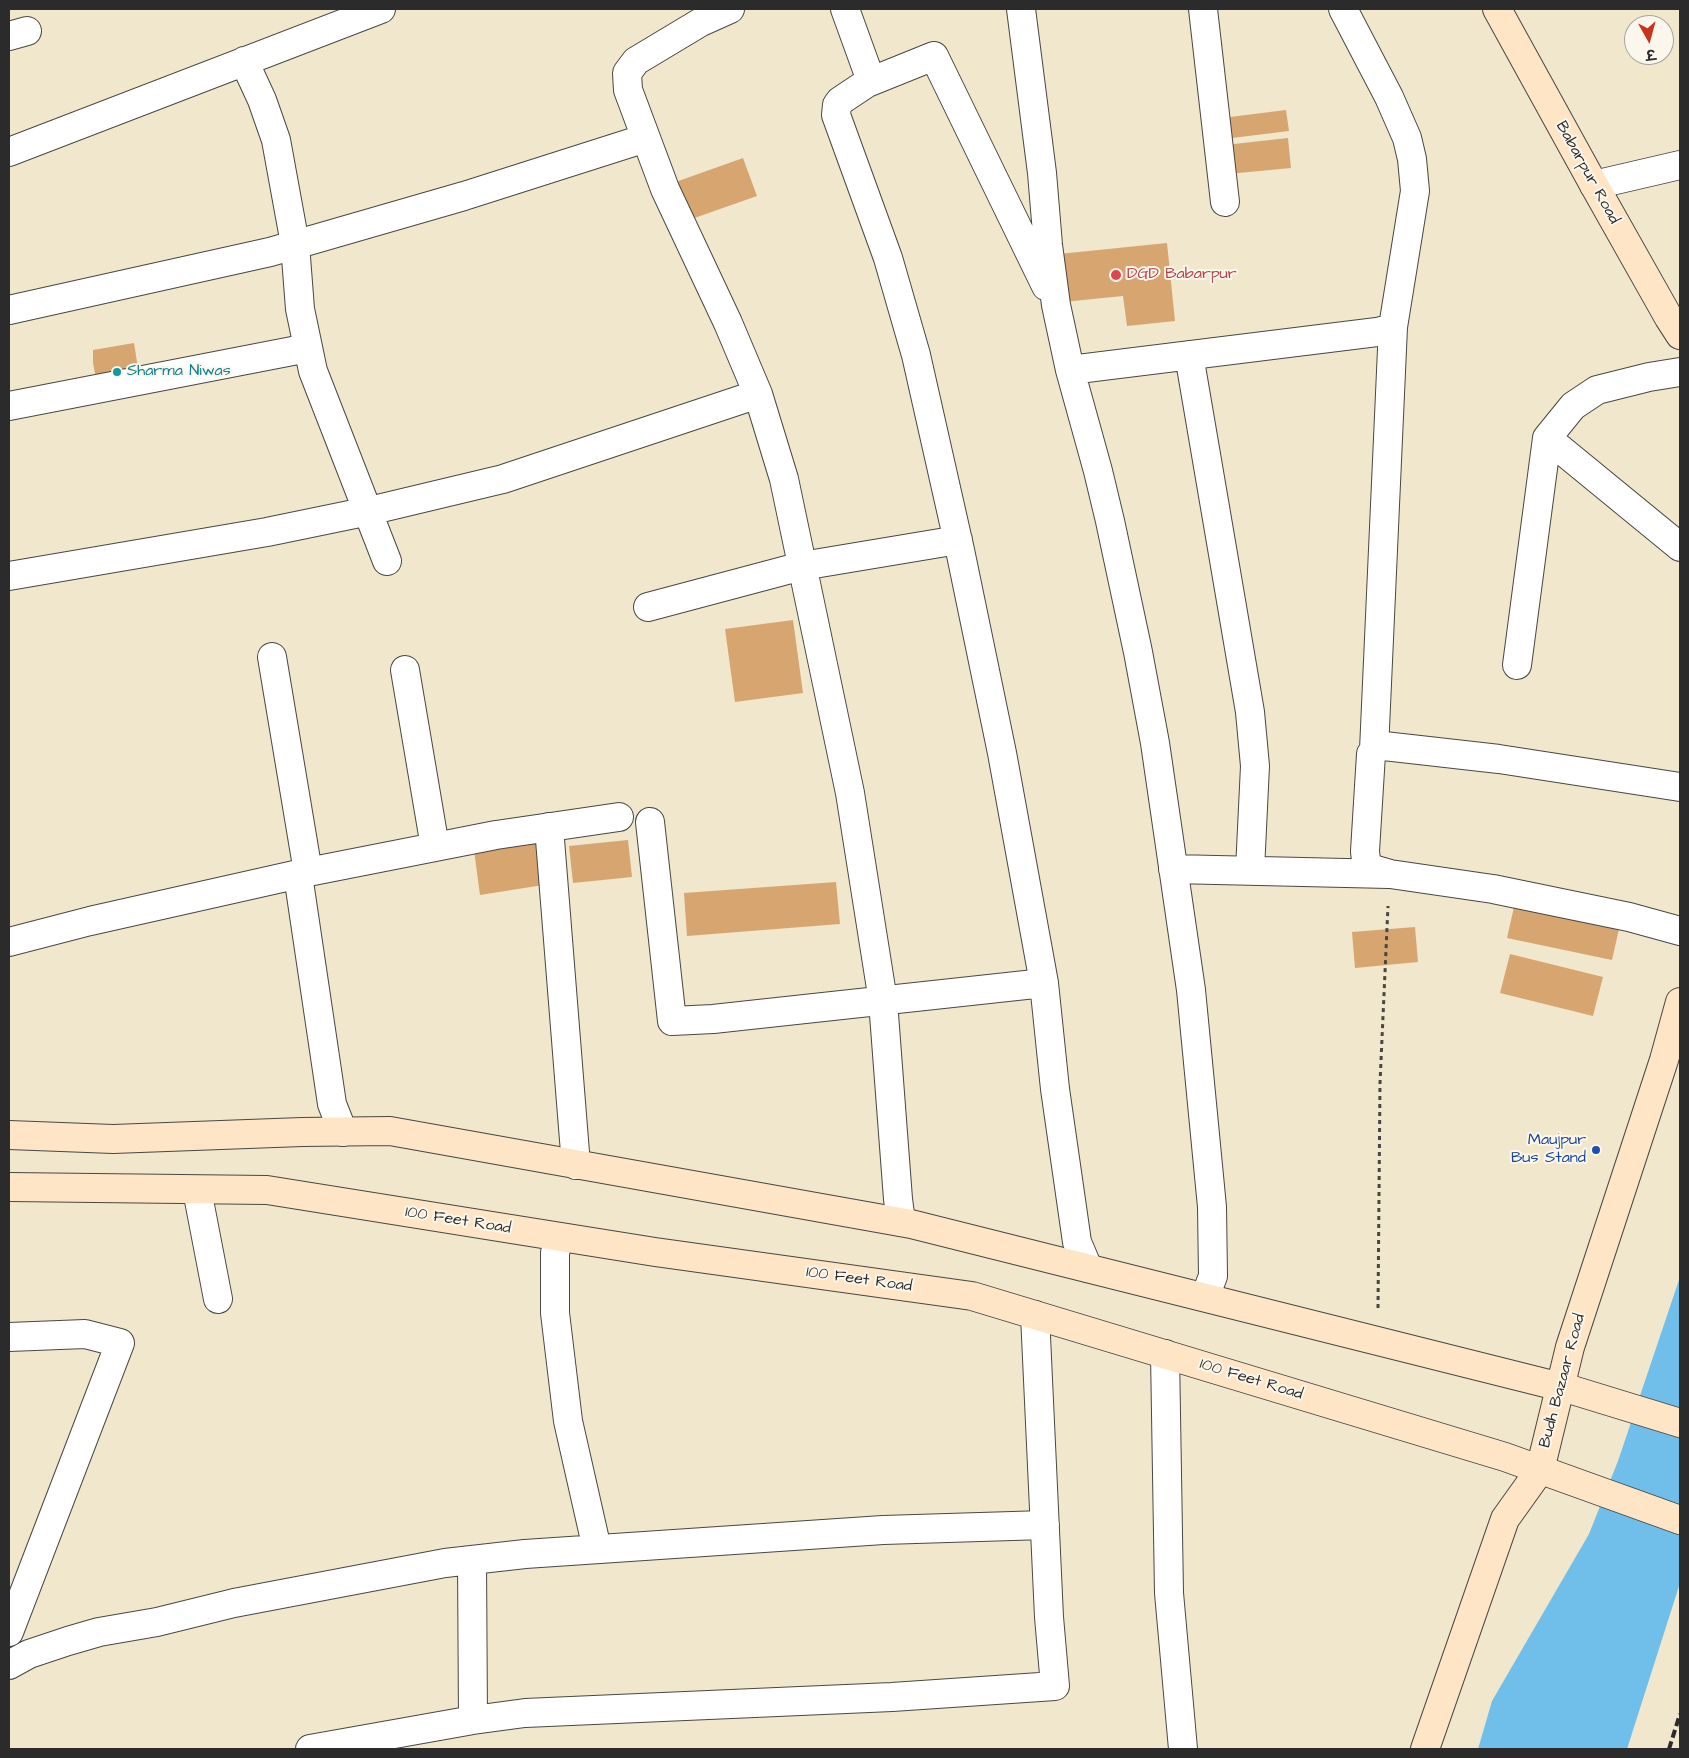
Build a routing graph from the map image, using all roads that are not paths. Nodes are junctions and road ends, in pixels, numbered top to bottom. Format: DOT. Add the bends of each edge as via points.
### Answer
graph roads {
  1 [pos="381,9"];
  2 [pos="730,9"];
  3 [pos="845,9"];
  4 [pos="1021,9"];
  5 [pos="1203,9"];
  6 [pos="1343,9"];
  7 [pos="1496,9"];
  8 [pos="244,61"];
  9 [pos="867,83"];
  10 [pos="646,138"];
  11 [pos="9,152"];
  12 [pos="1680,165"];
  13 [pos="1594,185"];
  14 [pos="1225,202"];
  15 [pos="295,244"];
  16 [pos="1056,305"];
  17 [pos="9,310"];
  18 [pos="1393,326"];
  19 [pos="1680,335"];
  20 [pos="308,348"];
  21 [pos="1189,355"];
  22 [pos="1070,370"];
  23 [pos="1680,372"];
  24 [pos="758,394"];
  25 [pos="9,406"];
  26 [pos="1548,438"];
  27 [pos="369,511"];
  28 [pos="958,540"];
  29 [pos="1680,547"];
  30 [pos="387,561"];
  31 [pos="802,566"];
  32 [pos="9,576"];
  33 [pos="648,607"];
  34 [pos="272,657"];
  35 [pos="1517,665"];
  36 [pos="405,670"];
  37 [pos="1374,750"];
  38 [pos="1680,787"];
  39 [pos="619,817"];
  40 [pos="650,822"];
  41 [pos="549,827"];
  42 [pos="435,847"];
  43 [pos="1173,869"];
  44 [pos="1250,870"];
  45 [pos="303,873"];
  46 [pos="1390,874"];
  47 [pos="1680,931"];
  48 [pos="9,942"];
  49 [pos="1044,983"];
  50 [pos="883,1001"];
  51 [pos="1680,1002"];
  52 [pos="344,1132"];
  53 [pos="9,1135"];
  54 [pos="576,1164"];
  55 [pos="9,1188"];
  56 [pos="198,1190"];
  57 [pos="901,1222"];
  58 [pos="559,1237"];
  59 [pos="1088,1268"];
  60 [pos="1205,1298"];
  61 [pos="218,1299"];
  62 [pos="1035,1315"];
  63 [pos="9,1337"];
  64 [pos="1165,1354"];
  65 [pos="1560,1387"];
  66 [pos="1680,1423"];
  67 [pos="1540,1470"];
  68 [pos="1680,1520"];
  69 [pos="1045,1525"];
  70 [pos="597,1549"];
  71 [pos="472,1560"];
  72 [pos="9,1632"];
  73 [pos="9,1665"];
  74 [pos="473,1720"];
  75 [pos="310,1749"];
  76 [pos="1183,1749"];
  77 [pos="1425,1749"];
  1 -- 8 [label="street"];
  2 -- 10 [label="street" via="701,22 636,61 627,73 628,90"];
  3 -- 9 [label="street" via="870,75"];
  4 -- 16 [label="street"];
  5 -- 14 [label="street"];
  6 -- 18 [label="street" via="1407,138 1412,159 1415,191"];
  7 -- 13 [label="main road, Babarpur Road"];
  8 -- 11 [label="street"];
  8 -- 15 [label="street" via="276,140"];
  9 -- 16 [label="street" via="934,56"];
  9 -- 28 [label="street" via="840,101 836,115 888,258 914,346"];
  10 -- 15 [label="street" via="464,196"];
  10 -- 24 [label="street" via="665,189"];
  12 -- 13 [label="street"];
  13 -- 19 [label="main road, Babarpur Road"];
  15 -- 17 [label="street"];
  15 -- 20 [label="street" via="300,309"];
  16 -- 22 [label="street"];
  18 -- 21 [label="street" via="1376,332"];
  18 -- 37 [label="street"];
  20 -- 25 [label="street"];
  20 -- 27 [label="street" via="313,371"];
  21 -- 22 [label="street"];
  21 -- 44 [label="street" via="1250,712 1255,766"];
  22 -- 43 [label="street" via="1098,471 1138,652"];
  23 -- 26 [label="street" via="1597,390 1573,406"];
  24 -- 27 [label="street" via="503,479"];
  24 -- 31 [label="street" via="784,479"];
  26 -- 29 [label="street"];
  26 -- 35 [label="street"];
  27 -- 30 [label="street"];
  27 -- 32 [label="street" via="267,532"];
  28 -- 31 [label="street"];
  28 -- 49 [label="street"];
  31 -- 33 [label="street"];
  31 -- 50 [label="street" via="850,793"];
  34 -- 45 [label="street"];
  36 -- 42 [label="street"];
  37 -- 38 [label="street" via="1384,746 1499,759"];
  37 -- 46 [label="street" via="1366,861 1370,867"];
  39 -- 41 [label="street"];
  40 -- 50 [label="street" via="672,1021"];
  41 -- 42 [label="street"];
  41 -- 54 [label="street"];
  42 -- 45 [label="street"];
  43 -- 44 [label="street"];
  43 -- 60 [label="street" via="1191,990 1212,1207 1213,1276"];
  44 -- 46 [label="street"];
  45 -- 48 [label="street"];
  45 -- 52 [label="street" via="332,1104"];
  46 -- 47 [label="street" via="1493,889"];
  49 -- 50 [label="street"];
  49 -- 59 [label="street" via="1077,1242"];
  50 -- 57 [label="street"];
  51 -- 65 [label="main road, Budh Bazaar Road"];
  52 -- 53 [label="main road" via="113,1139"];
  52 -- 54 [label="main road" via="390,1131"];
  54 -- 57 [label="main road"];
  55 -- 56 [label="main road, 100 Feet Road"];
  56 -- 58 [label="main road, 100 Feet Road" via="267,1190"];
  56 -- 61 [label="street"];
  57 -- 59 [label="main road"];
  58 -- 62 [label="main road, 100 Feet Road" via="972,1296"];
  58 -- 70 [label="street" via="555,1253 555,1313 566,1412"];
  59 -- 60 [label="main road"];
  60 -- 65 [label="main road"];
  62 -- 64 [label="main road, 100 Feet Road"];
  62 -- 69 [label="street"];
  63 -- 72 [label="street" via="85,1334 120,1343"];
  64 -- 67 [label="main road, 100 Feet Road"];
  64 -- 76 [label="street" via="1169,1593"];
  65 -- 66 [label="main road"];
  65 -- 67 [label="main road, Budh Bazaar Road"];
  67 -- 68 [label="main road, 100 Feet Road"];
  67 -- 77 [label="main road, Budh Bazaar Road" via="1504,1519"];
  69 -- 70 [label="street" via="883,1530"];
  69 -- 74 [label="street" via="1054,1686 535,1712"];
  70 -- 71 [label="street"];
  71 -- 73 [label="street" via="243,1601 99,1632 29,1654"];
  71 -- 74 [label="street"];
  74 -- 75 [label="street"];
}
